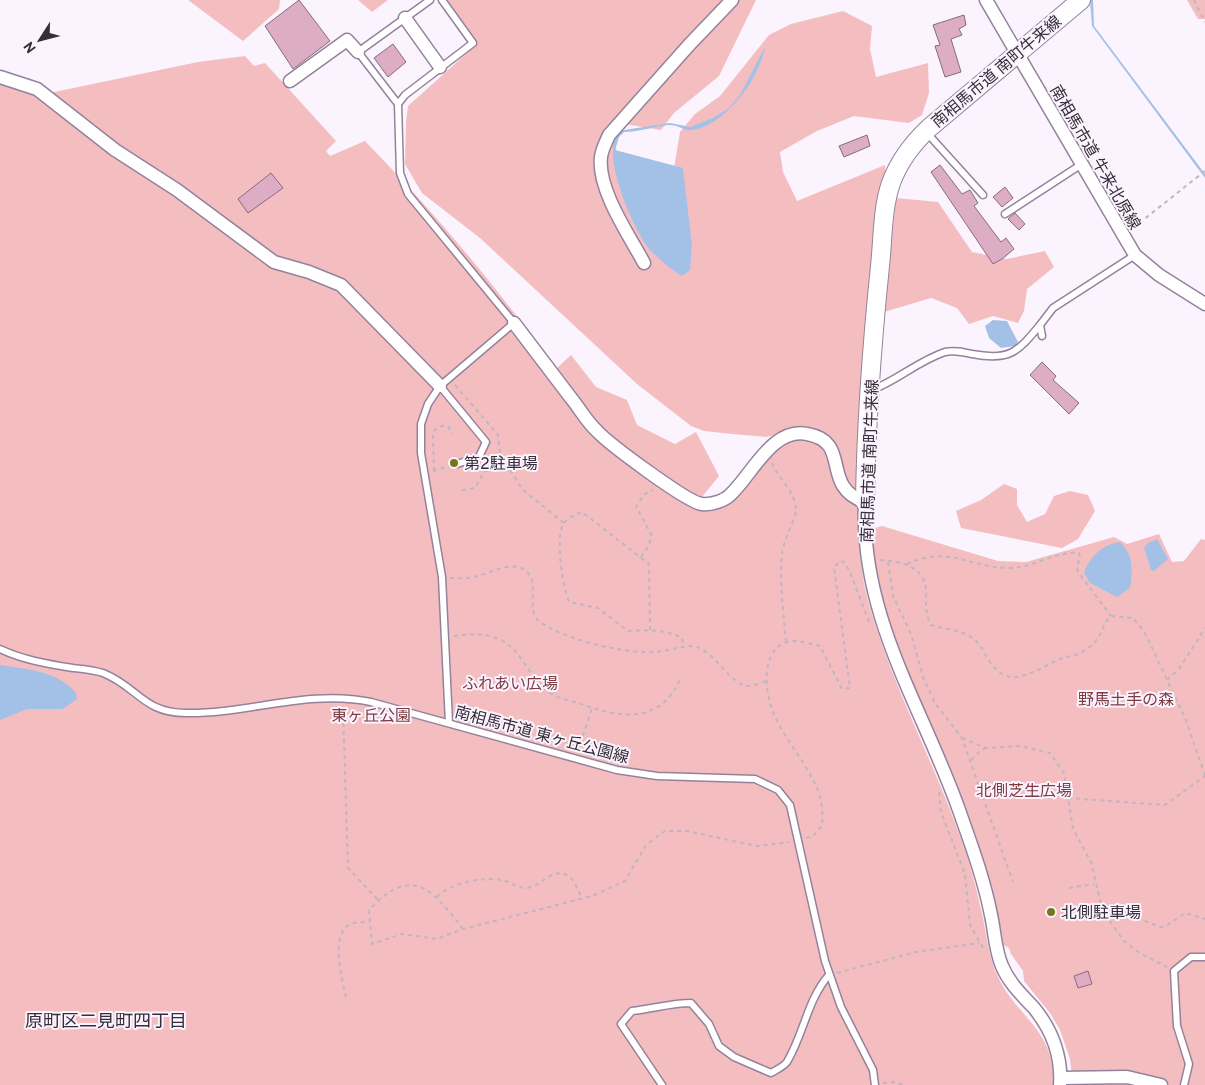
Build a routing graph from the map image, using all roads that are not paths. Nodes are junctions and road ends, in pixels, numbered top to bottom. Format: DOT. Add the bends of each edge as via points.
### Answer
graph roads {
  1 [pos="430,0"];
  2 [pos="442,0"];
  3 [pos="732,0"];
  4 [pos="986,0"];
  5 [pos="1081,0"];
  6 [pos="405,18"];
  7 [pos="358,52"];
  8 [pos="1016,53"];
  9 [pos="440,67"];
  10 [pos="0,77"];
  11 [pos="290,80"];
  12 [pos="398,104"];
  13 [pos="926,131"];
  14 [pos="1082,164"];
  15 [pos="983,195"];
  16 [pos="1005,214"];
  17 [pos="1135,254"];
  18 [pos="644,263"];
  19 [pos="1205,304"];
  20 [pos="514,323"];
  21 [pos="1040,325"];
  22 [pos="1042,336"];
  23 [pos="444,382"];
  24 [pos="871,390"];
  25 [pos="457,464"];
  26 [pos="865,502"];
  27 [pos="0,649"];
  28 [pos="449,723"];
  29 [pos="1205,957"];
  30 [pos="829,975"];
  31 [pos="1060,1082"];
  32 [pos="662,1085"];
  33 [pos="877,1085"];
  34 [pos="1161,1085"];
  35 [pos="1184,1085"];
  1 -- 6 [label="lane"];
  2 -- 9 [label="lane" via="473,43"];
  3 -- 18 [label="street" via="605,144 601,157 604,182 617,215"];
  4 -- 8 [label="street, 南相馬市道 牛来北原線"];
  5 -- 8 [label="street, 南相馬市道 南町牛来線"];
  6 -- 7 [label="lane"];
  6 -- 9 [label="street"];
  7 -- 11 [label="street" via="347,40"];
  7 -- 12 [label="lane"];
  8 -- 13 [label="street, 南相馬市道 南町牛来線"];
  8 -- 14 [label="street, 南相馬市道 牛来北原線"];
  9 -- 12 [label="lane"];
  10 -- 23 [label="street" via="37,89 115,150 177,190 274,262 341,285"];
  12 -- 20 [label="lane" via="400,173 408,194"];
  13 -- 15 [label="lane"];
  13 -- 24 [label="street, 南相馬市道 南町牛来線" via="902,159 888,195"];
  14 -- 16 [label="lane"];
  14 -- 17 [label="street, 南相馬市道 牛来北原線"];
  17 -- 19 [label="street, 南相馬市道 牛来北原線" via="1159,275"];
  17 -- 21 [label="lane" via="1053,308"];
  20 -- 23 [label="lane"];
  20 -- 26 [label="street" via="597,432 670,486 701,504 730,496 781,439 804,433 824,439 834,453 846,492"];
  21 -- 22 [label="lane"];
  21 -- 24 [label="lane" via="1010,355 986,357 947,352"];
  23 -- 25 [label="lane" via="486,442 479,458"];
  23 -- 28 [label="lane" via="428,404 419,438 442,577"];
  24 -- 26 [label="street, 南相馬市道 南町牛来線"];
  26 -- 31 [label="street, 南相馬市道 南町牛来線" via="867,561 883,630 958,808 991,915 996,953 1014,987 1036,1011 1052,1037 1059,1057"];
  27 -- 28 [label="lane, 南相馬市道 東ヶ丘公園線" via="42,663 100,672 116,679 150,706 169,711 204,713 304,699 343,698 371,702"];
  28 -- 30 [label="lane, 南相馬市道 東ヶ丘公園線" via="617,770 657,776 754,779 778,790 790,805 798,832"];
  29 -- 35 [label="lane" via="1191,957 1174,970 1177,1026 1189,1072"];
  30 -- 32 [label="lane" via="814,996 786,1063 771,1073 734,1057 719,1046 709,1024 691,1003 632,1011 621,1024"];
  30 -- 33 [label="lane, 南相馬市道 東ヶ丘公園線"];
  31 -- 34 [label="street" via="1127,1078"];
}
